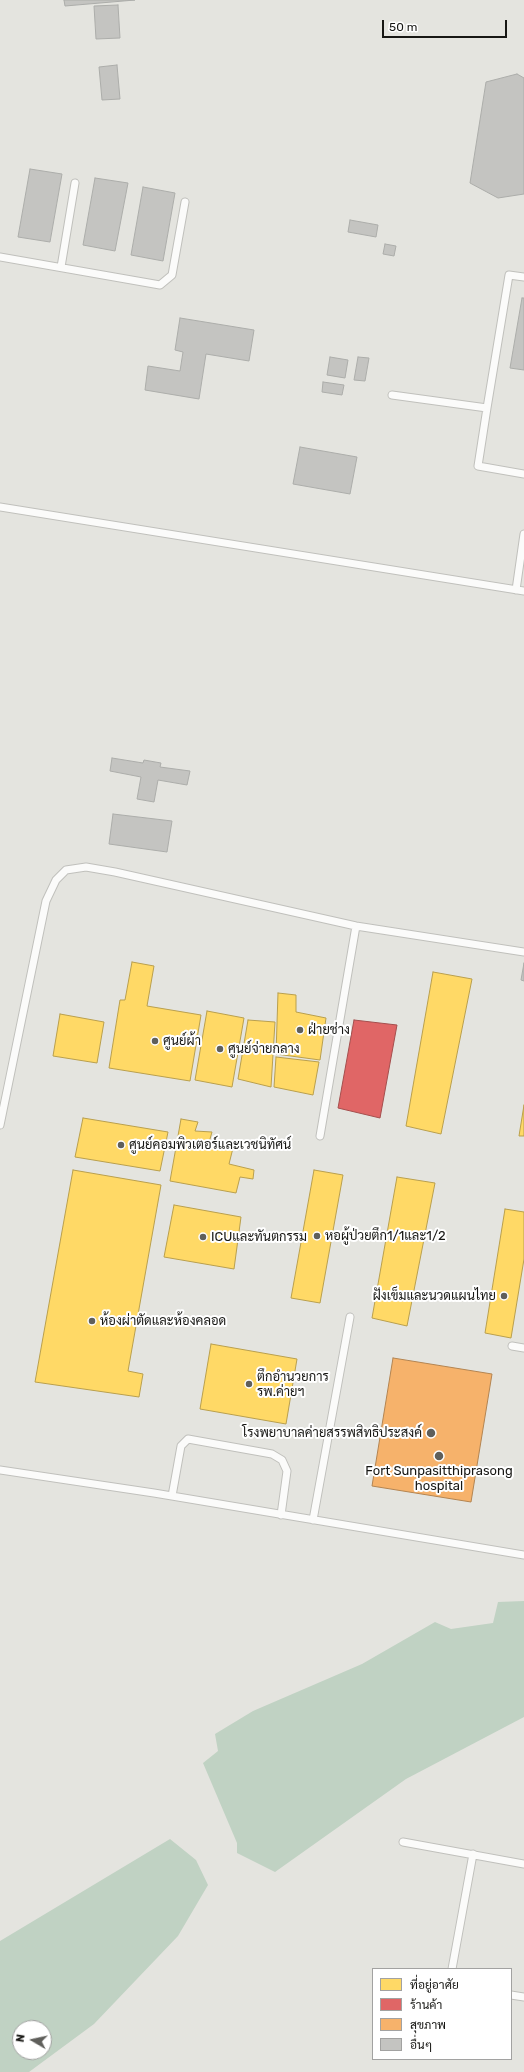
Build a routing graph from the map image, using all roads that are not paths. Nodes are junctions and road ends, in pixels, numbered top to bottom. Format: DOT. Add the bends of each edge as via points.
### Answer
graph roads {
  1 [pos="75,183"];
  2 [pos="185,202"];
  3 [pos="0,257"];
  4 [pos="61,267"];
  5 [pos="524,277"];
  6 [pos="392,395"];
  7 [pos="486,408"];
  8 [pos="524,474"];
  9 [pos="0,507"];
  10 [pos="524,534"];
  11 [pos="516,590"];
  12 [pos="524,591"];
  13 [pos="356,926"];
  14 [pos="524,952"];
  15 [pos="0,1125"];
  16 [pos="320,1136"];
  17 [pos="350,1316"];
  18 [pos="512,1346"];
  19 [pos="524,1348"];
  20 [pos="0,1470"];
  21 [pos="172,1496"];
  22 [pos="281,1516"];
  23 [pos="313,1520"];
  24 [pos="524,1555"];
  25 [pos="403,1842"];
  26 [pos="474,1854"];
  27 [pos="524,1864"];
  28 [pos="452,1968"];
  29 [pos="512,1995"];
  30 [pos="524,1997"];
  1 -- 4 [label="lane"];
  2 -- 4 [label="lane" via="172,275 160,285"];
  3 -- 4 [label="lane"];
  5 -- 7 [label="lane" via="509,275"];
  6 -- 7 [label="lane"];
  7 -- 8 [label="lane" via="478,466"];
  9 -- 11 [label="lane"];
  10 -- 11 [label="lane"];
  11 -- 12 [label="lane"];
  13 -- 14 [label="lane"];
  13 -- 15 [label="lane" via="115,872 86,867 66,870 56,880 46,901"];
  13 -- 16 [label="lane"];
  17 -- 23 [label="lane"];
  18 -- 19 [label="lane"];
  20 -- 21 [label="lane"];
  21 -- 22 [label="lane"];
  21 -- 22 [label="lane" via="181,1446 188,1438 272,1454 282,1460 288,1471"];
  22 -- 23 [label="lane"];
  23 -- 24 [label="lane"];
  25 -- 26 [label="lane"];
  26 -- 27 [label="lane"];
  26 -- 28 [label="lane"];
  29 -- 30 [label="lane"];
}
